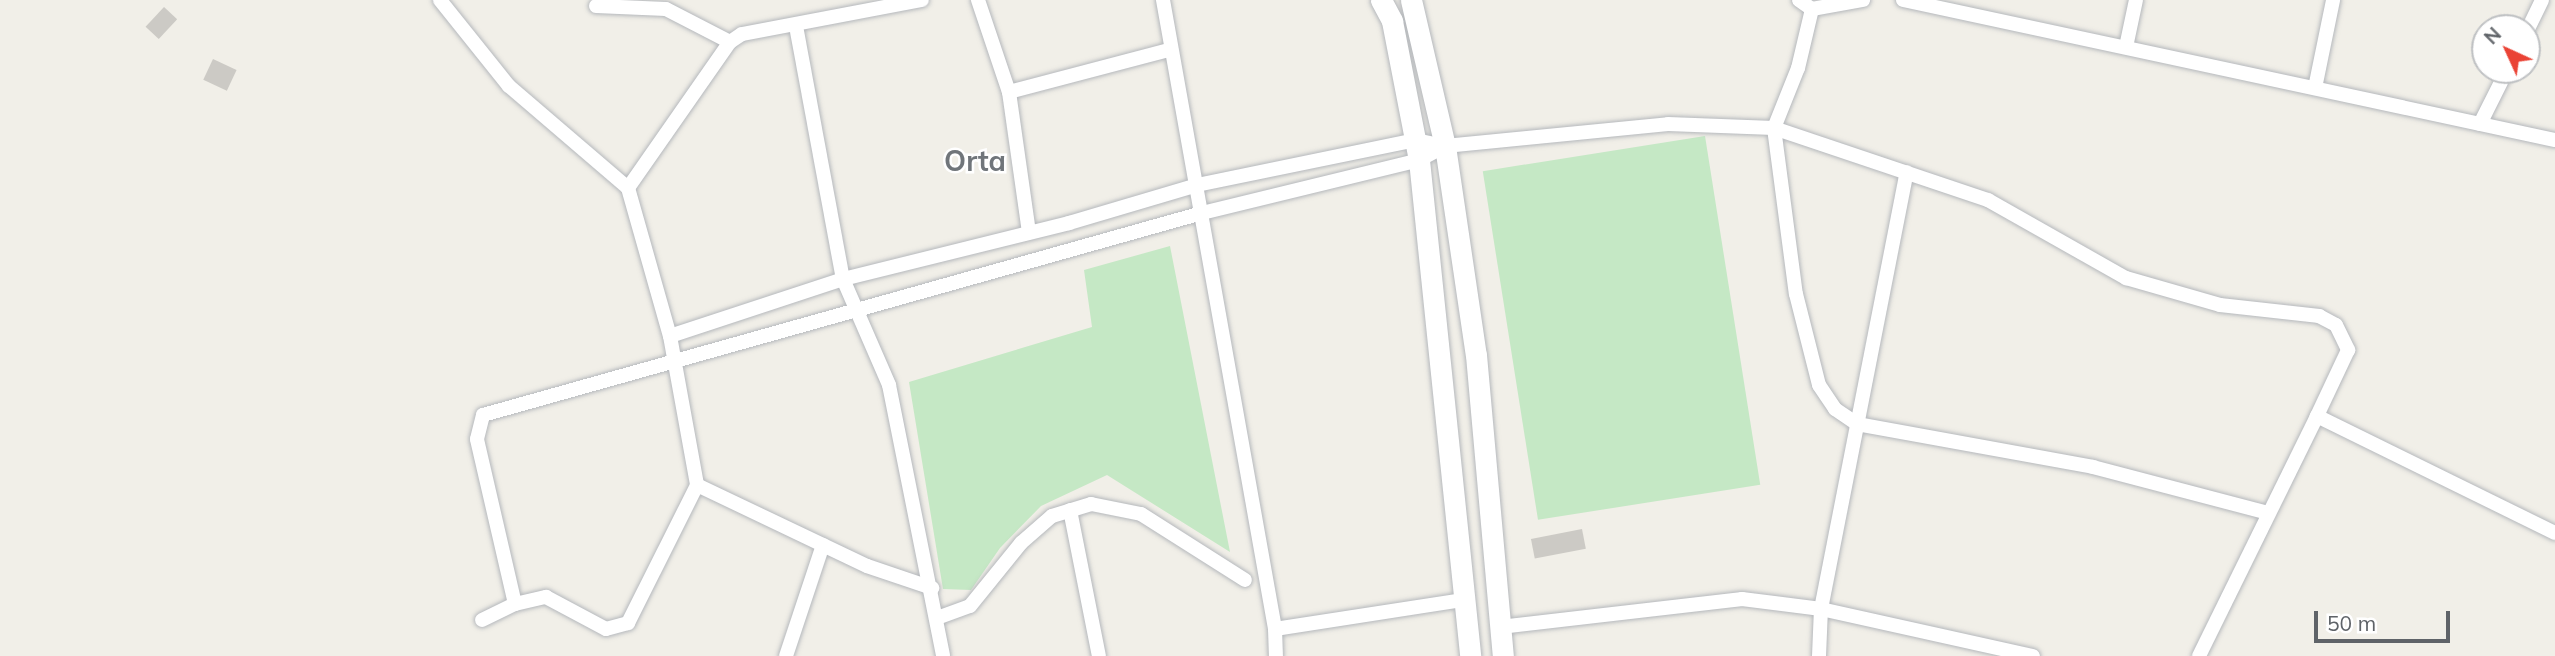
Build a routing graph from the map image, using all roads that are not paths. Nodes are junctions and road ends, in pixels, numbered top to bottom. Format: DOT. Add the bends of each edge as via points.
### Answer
graph roads {
  1 [pos="440,0"];
  2 [pos="922,0"];
  3 [pos="978,0"];
  4 [pos="1163,0"];
  5 [pos="1381,0"];
  6 [pos="1412,0"];
  7 [pos="1799,0"];
  8 [pos="1863,0"];
  9 [pos="1903,0"];
  10 [pos="2136,0"];
  11 [pos="2333,0"];
  12 [pos="1956,5"];
  13 [pos="596,6"];
  14 [pos="1812,9"];
  15 [pos="796,26"];
  16 [pos="730,42"];
  17 [pos="2126,47"];
  18 [pos="1169,50"];
  19 [pos="2500,84"];
  20 [pos="2315,88"];
  21 [pos="1009,92"];
  22 [pos="2480,124"];
  23 [pos="1774,128"];
  24 [pos="2555,140"];
  25 [pos="1445,146"];
  26 [pos="1417,150"];
  27 [pos="1907,172"];
  28 [pos="1197,185"];
  29 [pos="628,188"];
  30 [pos="1202,213"];
  31 [pos="1029,233"];
  32 [pos="843,279"];
  33 [pos="852,311"];
  34 [pos="670,336"];
  35 [pos="673,359"];
  36 [pos="2317,416"];
  37 [pos="1857,424"];
  38 [pos="697,485"];
  39 [pos="1070,510"];
  40 [pos="2269,513"];
  41 [pos="2555,533"];
  42 [pos="823,545"];
  43 [pos="1244,580"];
  44 [pos="932,588"];
  45 [pos="1462,600"];
  46 [pos="515,604"];
  47 [pos="1821,609"];
  48 [pos="937,618"];
  49 [pos="482,620"];
  50 [pos="1500,627"];
  51 [pos="1275,629"];
  52 [pos="786,656"];
  53 [pos="943,656"];
  54 [pos="1099,656"];
  55 [pos="1276,656"];
  56 [pos="1470,656"];
  57 [pos="1503,656"];
  58 [pos="1819,656"];
  59 [pos="2033,656"];
  60 [pos="2199,656"];
  1 -- 29 [label="street" via="509,86"];
  2 -- 15 [label="street"];
  3 -- 21 [label="street"];
  4 -- 18 [label="street"];
  5 -- 26 [label="street" via="1392,21"];
  6 -- 25 [label="street"];
  7 -- 14 [label="street"];
  8 -- 14 [label="street"];
  9 -- 12 [label="street"];
  10 -- 17 [label="street"];
  11 -- 20 [label="street"];
  12 -- 17 [label="street"];
  13 -- 16 [label="street" via="666,9"];
  14 -- 23 [label="street" via="1798,68"];
  15 -- 16 [label="street" via="742,34"];
  15 -- 32 [label="street"];
  16 -- 29 [label="street"];
  17 -- 20 [label="street"];
  18 -- 21 [label="street"];
  18 -- 28 [label="street"];
  19 -- 22 [label="street"];
  20 -- 22 [label="street"];
  21 -- 31 [label="street"];
  22 -- 24 [label="street"];
  23 -- 25 [label="street" via="1668,124"];
  23 -- 27 [label="street"];
  23 -- 37 [label="street" via="1796,294 1819,385 1835,409"];
  25 -- 26 [label="street"];
  25 -- 50 [label="street" via="1476,355"];
  26 -- 28 [label="street"];
  26 -- 30 [label="street"];
  26 -- 45 [label="street"];
  27 -- 36 [label="street" via="1988,200 2126,278 2220,305 2319,316 2336,326 2348,350"];
  27 -- 37 [label="street"];
  28 -- 30 [label="street"];
  28 -- 31 [label="street"];
  29 -- 34 [label="street"];
  30 -- 33 [label="street"];
  30 -- 51 [label="street"];
  31 -- 32 [label="street"];
  32 -- 33 [label="street"];
  32 -- 34 [label="street"];
  33 -- 35 [label="street"];
  33 -- 44 [label="street" via="889,385"];
  34 -- 35 [label="street"];
  35 -- 38 [label="street"];
  35 -- 46 [label="street" via="483,415 477,439"];
  36 -- 40 [label="street"];
  36 -- 41 [label="street"];
  37 -- 40 [label="street" via="2093,467"];
  37 -- 47 [label="street"];
  38 -- 42 [label="street"];
  38 -- 46 [label="street" via="628,623 606,629 546,597"];
  39 -- 43 [label="street" via="1106,503 1131,509"];
  39 -- 48 [label="street" via="1052,516 1021,543 970,606"];
  39 -- 54 [label="street"];
  40 -- 60 [label="street"];
  42 -- 44 [label="street"];
  42 -- 52 [label="street"];
  44 -- 48 [label="street"];
  45 -- 51 [label="street"];
  45 -- 56 [label="street"];
  46 -- 49 [label="street"];
  47 -- 50 [label="street" via="1742,599"];
  47 -- 58 [label="street"];
  47 -- 59 [label="street"];
  48 -- 53 [label="street"];
  50 -- 57 [label="street"];
  51 -- 55 [label="street"];
}
